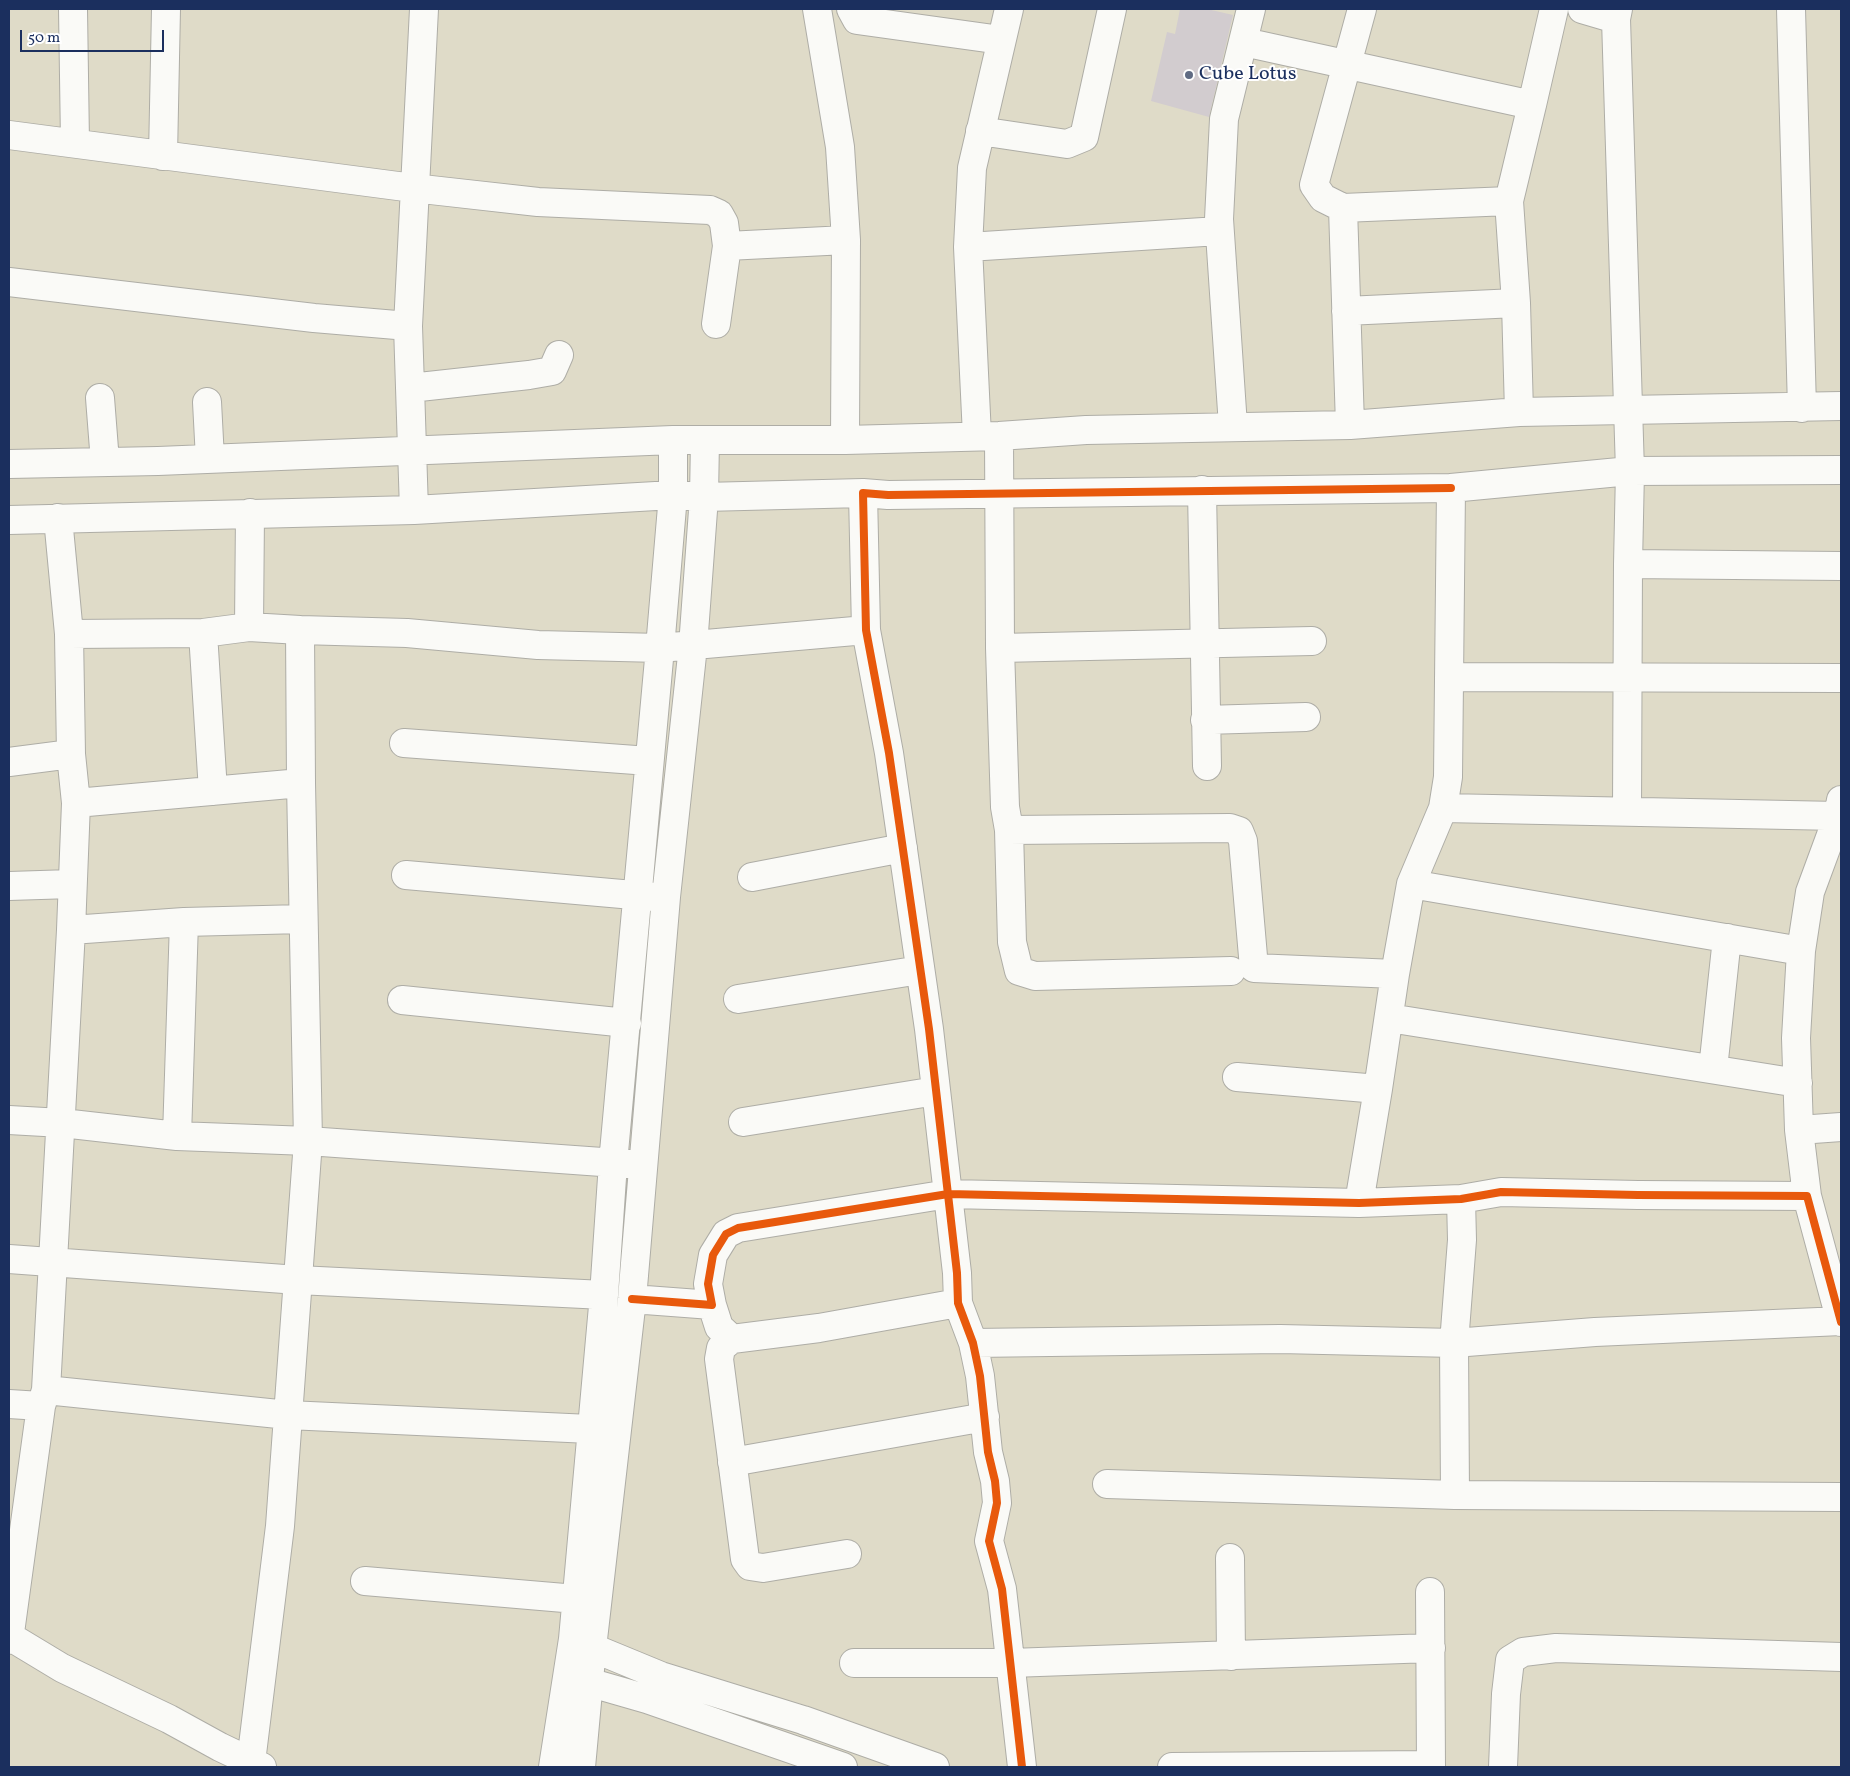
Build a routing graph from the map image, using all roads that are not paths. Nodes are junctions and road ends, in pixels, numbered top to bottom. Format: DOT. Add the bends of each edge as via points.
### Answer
graph roads {
  1 [pos="73,9"];
  2 [pos="166,9"];
  3 [pos="424,9"];
  4 [pos="817,9"];
  5 [pos="851,9"];
  6 [pos="1009,9"];
  7 [pos="1112,9"];
  8 [pos="1251,9"];
  9 [pos="1362,9"];
  10 [pos="1554,9"];
  11 [pos="1582,9"];
  12 [pos="1791,9"];
  13 [pos="1617,14"];
  14 [pos="1001,40"];
  15 [pos="1244,42"];
  16 [pos="1347,65"];
  17 [pos="1532,105"];
  18 [pos="980,131"];
  19 [pos="9,135"];
  20 [pos="75,143"];
  21 [pos="162,156"];
  22 [pos="413,188"];
  23 [pos="1509,201"];
  24 [pos="1343,208"];
  25 [pos="1219,231"];
  26 [pos="846,240"];
  27 [pos="727,246"];
  28 [pos="968,247"];
  29 [pos="9,282"];
  30 [pos="1516,303"];
  31 [pos="1346,310"];
  32 [pos="716,324"];
  33 [pos="408,326"];
  34 [pos="559,355"];
  35 [pos="410,388"];
  36 [pos="100,398"];
  37 [pos="207,402"];
  38 [pos="1841,406"];
  39 [pos="1802,408"];
  40 [pos="1628,410"];
  41 [pos="1519,412"];
  42 [pos="1350,425"];
  43 [pos="1233,426"];
  44 [pos="988,436"];
  45 [pos="673,440"];
  46 [pos="705,440"];
  47 [pos="844,440"];
  48 [pos="412,451"];
  49 [pos="210,459"];
  50 [pos="105,462"];
  51 [pos="9,464"];
  52 [pos="1841,470"];
  53 [pos="1630,471"];
  54 [pos="1451,488"];
  55 [pos="1202,490"];
  56 [pos="863,493"];
  57 [pos="1000,493"];
  58 [pos="673,495"];
  59 [pos="704,497"];
  60 [pos="414,510"];
  61 [pos="250,513"];
  62 [pos="58,518"];
  63 [pos="9,520"];
  64 [pos="1628,564"];
  65 [pos="1841,566"];
  66 [pos="250,627"];
  67 [pos="300,630"];
  68 [pos="866,630"];
  69 [pos="203,633"];
  70 [pos="69,634"];
  71 [pos="1312,641"];
  72 [pos="1203,642"];
  73 [pos="693,646"];
  74 [pos="660,648"];
  75 [pos="1000,648"];
  76 [pos="1627,676"];
  77 [pos="1448,677"];
  78 [pos="1841,678"];
  79 [pos="1306,717"];
  80 [pos="1205,720"];
  81 [pos="404,743"];
  82 [pos="71,754"];
  83 [pos="9,762"];
  84 [pos="649,762"];
  85 [pos="1207,766"];
  86 [pos="301,783"];
  87 [pos="213,791"];
  88 [pos="76,803"];
  89 [pos="1840,807"];
  90 [pos="1443,808"];
  91 [pos="1627,811"];
  92 [pos="1008,830"];
  93 [pos="903,848"];
  94 [pos="406,875"];
  95 [pos="752,877"];
  96 [pos="72,884"];
  97 [pos="1411,884"];
  98 [pos="9,886"];
  99 [pos="638,895"];
  100 [pos="666,897"];
  101 [pos="303,919"];
  102 [pos="184,922"];
  103 [pos="71,930"];
  104 [pos="1727,938"];
  105 [pos="1801,951"];
  106 [pos="920,970"];
  107 [pos="1231,971"];
  108 [pos="1395,974"];
  109 [pos="738,999"];
  110 [pos="402,1000"];
  111 [pos="1390,1018"];
  112 [pos="627,1023"];
  113 [pos="1713,1069"];
  114 [pos="1237,1077"];
  115 [pos="1798,1083"];
  116 [pos="1378,1089"];
  117 [pos="936,1092"];
  118 [pos="9,1120"];
  119 [pos="744,1122"];
  120 [pos="62,1123"];
  121 [pos="1841,1127"];
  122 [pos="1799,1130"];
  123 [pos="177,1136"];
  124 [pos="308,1141"];
  125 [pos="613,1163"];
  126 [pos="643,1165"];
  127 [pos="948,1194"];
  128 [pos="1807,1196"];
  129 [pos="1461,1199"];
  130 [pos="1360,1203"];
  131 [pos="9,1259"];
  132 [pos="54,1262"];
  133 [pos="298,1280"];
  134 [pos="604,1295"];
  135 [pos="632,1299"];
  136 [pos="958,1304"];
  137 [pos="712,1305"];
  138 [pos="1841,1322"];
  139 [pos="732,1339"];
  140 [pos="973,1343"];
  141 [pos="1454,1343"];
  142 [pos="43,1398"];
  143 [pos="9,1404"];
  144 [pos="288,1415"];
  145 [pos="985,1417"];
  146 [pos="590,1429"];
  147 [pos="732,1462"];
  148 [pos="1107,1484"];
  149 [pos="1455,1495"];
  150 [pos="1841,1497"];
  151 [pos="847,1554"];
  152 [pos="1230,1558"];
  153 [pos="365,1581"];
  154 [pos="1430,1592"];
  155 [pos="576,1599"];
  156 [pos="9,1636"];
  157 [pos="9,1640"];
  158 [pos="582,1644"];
  159 [pos="1431,1648"];
  160 [pos="1230,1656"];
  161 [pos="1841,1657"];
  162 [pos="854,1663"];
  163 [pos="1011,1663"];
  164 [pos="566,1675"];
  165 [pos="591,1684"];
  166 [pos="241,1762"];
  167 [pos="1431,1766"];
  168 [pos="553,1767"];
  169 [pos="581,1767"];
  170 [pos="843,1767"];
  171 [pos="935,1767"];
  172 [pos="1022,1767"];
  173 [pos="1172,1767"];
  174 [pos="1503,1767"];
  1 -- 20 [label="street"];
  2 -- 21 [label="street"];
  3 -- 22 [label="street"];
  4 -- 26 [label="street" via="840,147"];
  5 -- 14 [label="street" via="857,20"];
  6 -- 14 [label="street"];
  7 -- 18 [label="street" via="1084,138 1067,144"];
  8 -- 15 [label="street"];
  9 -- 16 [label="street"];
  10 -- 17 [label="street"];
  11 -- 13 [label="street"];
  12 -- 39 [label="street"];
  13 -- 40 [label="street"];
  14 -- 18 [label="street"];
  15 -- 16 [label="street"];
  15 -- 25 [label="street" via="1224,119"];
  16 -- 17 [label="street"];
  16 -- 24 [label="street" via="1314,185 1323,198"];
  17 -- 23 [label="street"];
  18 -- 28 [label="street" via="972,168"];
  19 -- 20 [label="street"];
  20 -- 21 [label="street"];
  21 -- 22 [label="street"];
  22 -- 27 [label="street" via="538,202 710,210 719,214 724,223"];
  22 -- 33 [label="street"];
  23 -- 24 [label="street"];
  23 -- 30 [label="street"];
  24 -- 31 [label="street"];
  25 -- 28 [label="street"];
  25 -- 43 [label="street"];
  26 -- 27 [label="street"];
  26 -- 47 [label="street"];
  27 -- 32 [label="street"];
  28 -- 44 [label="street"];
  29 -- 33 [label="street"];
  30 -- 31 [label="street"];
  30 -- 41 [label="street"];
  31 -- 42 [label="street"];
  33 -- 35 [label="street"];
  34 -- 35 [label="street" via="552,371"];
  35 -- 48 [label="street"];
  36 -- 50 [label="street"];
  37 -- 49 [label="street"];
  38 -- 39 [label="street"];
  39 -- 40 [label="street"];
  40 -- 41 [label="street"];
  40 -- 53 [label="street"];
  41 -- 42 [label="street"];
  42 -- 43 [label="street"];
  43 -- 44 [label="street"];
  44 -- 47 [label="street"];
  44 -- 57 [label="street"];
  45 -- 46 [label="street"];
  45 -- 48 [label="street"];
  45 -- 58 [label="street"];
  46 -- 47 [label="street"];
  46 -- 59 [label="street"];
  48 -- 49 [label="street"];
  48 -- 60 [label="street"];
  49 -- 50 [label="street"];
  50 -- 51 [label="street"];
  52 -- 53 [label="street"];
  53 -- 54 [label="street"];
  53 -- 64 [label="street"];
  54 -- 55 [label="street"];
  54 -- 77 [label="street"];
  55 -- 57 [label="street"];
  55 -- 72 [label="street"];
  56 -- 57 [label="street"];
  56 -- 59 [label="street"];
  56 -- 68 [label="street"];
  57 -- 75 [label="street"];
  58 -- 59 [label="street"];
  58 -- 60 [label="street"];
  58 -- 74 [label="street"];
  59 -- 73 [label="street"];
  60 -- 61 [label="street"];
  61 -- 62 [label="street"];
  61 -- 66 [label="street"];
  62 -- 63 [label="street"];
  62 -- 70 [label="street"];
  64 -- 65 [label="street"];
  64 -- 76 [label="street"];
  66 -- 67 [label="street"];
  66 -- 69 [label="street"];
  67 -- 74 [label="street"];
  67 -- 86 [label="street"];
  68 -- 73 [label="street"];
  68 -- 93 [label="street"];
  69 -- 70 [label="street"];
  69 -- 87 [label="street"];
  70 -- 82 [label="street"];
  71 -- 72 [label="street"];
  72 -- 75 [label="street"];
  72 -- 80 [label="street"];
  73 -- 74 [label="street"];
  73 -- 100 [label="street"];
  74 -- 84 [label="street"];
  75 -- 92 [label="street"];
  76 -- 77 [label="street"];
  76 -- 78 [label="street"];
  76 -- 91 [label="street"];
  77 -- 90 [label="street" via="1448,778"];
  79 -- 80 [label="street"];
  80 -- 85 [label="street"];
  81 -- 84 [label="street"];
  82 -- 83 [label="street"];
  82 -- 88 [label="street"];
  84 -- 99 [label="street"];
  86 -- 87 [label="street"];
  86 -- 101 [label="street"];
  87 -- 88 [label="street"];
  88 -- 96 [label="street"];
  89 -- 91 [label="street"];
  89 -- 105 [label="street" via="1810,892"];
  90 -- 91 [label="street"];
  90 -- 97 [label="street"];
  92 -- 107 [label="street" via="1012,942 1019,971 1035,976"];
  92 -- 108 [label="street" via="1230,828 1239,831 1243,841 1254,968"];
  93 -- 95 [label="street"];
  93 -- 106 [label="street"];
  94 -- 99 [label="street"];
  96 -- 98 [label="street"];
  96 -- 103 [label="street"];
  97 -- 104 [label="street"];
  97 -- 108 [label="street"];
  99 -- 100 [label="street"];
  99 -- 112 [label="street"];
  100 -- 126 [label="street"];
  101 -- 102 [label="street"];
  101 -- 124 [label="street"];
  102 -- 103 [label="street"];
  102 -- 123 [label="street"];
  103 -- 120 [label="street"];
  104 -- 105 [label="street"];
  104 -- 113 [label="street"];
  105 -- 115 [label="street" via="1796,1038"];
  106 -- 109 [label="street"];
  106 -- 117 [label="street"];
  108 -- 111 [label="street"];
  110 -- 112 [label="street"];
  111 -- 113 [label="street"];
  111 -- 116 [label="street"];
  112 -- 125 [label="street"];
  113 -- 115 [label="street"];
  114 -- 116 [label="street"];
  115 -- 122 [label="street"];
  116 -- 130 [label="street"];
  117 -- 119 [label="street"];
  117 -- 127 [label="street"];
  118 -- 120 [label="street"];
  120 -- 123 [label="street"];
  120 -- 132 [label="street"];
  121 -- 122 [label="street"];
  122 -- 128 [label="street"];
  123 -- 124 [label="street"];
  124 -- 125 [label="street"];
  124 -- 133 [label="street"];
  125 -- 126 [label="street"];
  125 -- 134 [label="street"];
  126 -- 135 [label="street"];
  127 -- 130 [label="street"];
  127 -- 136 [label="street"];
  127 -- 137 [label="street" via="738,1228 726,1234 713,1255 708,1284"];
  128 -- 129 [label="street" via="1501,1192"];
  128 -- 138 [label="street"];
  129 -- 130 [label="street"];
  129 -- 141 [label="street" via="1462,1240"];
  131 -- 132 [label="street"];
  132 -- 133 [label="street"];
  132 -- 142 [label="street"];
  133 -- 134 [label="street"];
  133 -- 144 [label="street"];
  134 -- 146 [label="street"];
  135 -- 137 [label="street"];
  135 -- 158 [label="street"];
  136 -- 139 [label="street"];
  136 -- 140 [label="street"];
  137 -- 139 [label="street" via="719,1327"];
  138 -- 141 [label="street" via="1595,1332"];
  139 -- 147 [label="street" via="721,1348 719,1359"];
  140 -- 141 [label="street" via="1280,1339"];
  140 -- 145 [label="street"];
  141 -- 149 [label="street"];
  142 -- 143 [label="street"];
  142 -- 144 [label="street"];
  142 -- 156 [label="street"];
  144 -- 146 [label="street"];
  144 -- 166 [label="street" via="280,1526"];
  145 -- 147 [label="street"];
  145 -- 163 [label="street" via="998,1503 989,1541 1002,1589"];
  146 -- 155 [label="street"];
  147 -- 151 [label="street" via="745,1559 750,1566 763,1568"];
  148 -- 149 [label="street"];
  149 -- 150 [label="street"];
  152 -- 160 [label="street"];
  153 -- 155 [label="street"];
  154 -- 159 [label="street"];
  155 -- 158 [label="street"];
  156 -- 157 [label="street"];
  156 -- 166 [label="street" via="62,1668 169,1719"];
  158 -- 164 [label="street"];
  158 -- 165 [label="street"];
  158 -- 171 [label="street" via="661,1676 803,1720"];
  159 -- 160 [label="street"];
  159 -- 167 [label="street"];
  160 -- 163 [label="street"];
  161 -- 174 [label="street" via="1556,1648 1523,1652 1510,1660"];
  162 -- 163 [label="street"];
  163 -- 172 [label="street"];
  164 -- 165 [label="street"];
  164 -- 168 [label="street"];
  165 -- 169 [label="street"];
  165 -- 170 [label="street" via="647,1699"];
  167 -- 173 [label="street"];
}
